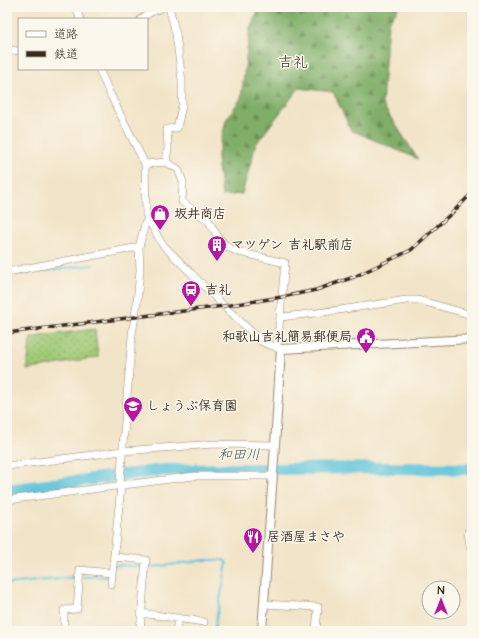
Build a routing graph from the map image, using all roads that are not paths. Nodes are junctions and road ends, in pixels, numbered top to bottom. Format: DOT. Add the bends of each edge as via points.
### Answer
graph roads {
  1 [pos="76,7"];
  2 [pos="164,7"];
  3 [pos="169,7"];
  4 [pos="80,18"];
  5 [pos="142,18"];
  6 [pos="7,50"];
  7 [pos="18,51"];
  8 [pos="99,70"];
  9 [pos="166,162"];
  10 [pos="145,164"];
  11 [pos="148,219"];
  12 [pos="139,247"];
  13 [pos="7,272"];
  14 [pos="472,315"];
  15 [pos="281,317"];
  16 [pos="472,339"];
  17 [pos="279,349"];
  18 [pos="275,445"];
  19 [pos="123,452"];
  20 [pos="7,466"];
  21 [pos="273,475"];
  22 [pos="120,484"];
  23 [pos="7,500"];
  24 [pos="472,532"];
  25 [pos="472,545"];
  26 [pos="114,557"];
  27 [pos="112,573"];
  28 [pos="111,584"];
  29 [pos="264,604"];
  30 [pos="141,613"];
  31 [pos="178,618"];
  32 [pos="204,622"];
  33 [pos="64,631"];
  34 [pos="140,631"];
  35 [pos="176,631"];
  36 [pos="262,631"];
  37 [pos="316,631"];
  1 -- 4 [label="street"];
  2 -- 5 [label="street"];
  3 -- 9 [label="street" via="176,34 182,81 182,106 177,128 167,129"];
  6 -- 7 [label="street"];
  8 -- 10 [label="street"];
  9 -- 10 [label="street"];
  9 -- 15 [label="street" via="178,169 183,182 182,202 208,220 227,248 285,263"];
  10 -- 11 [label="street"];
  11 -- 12 [label="street"];
  11 -- 17 [label="street" via="162,244 224,306 262,342"];
  12 -- 13 [label="street"];
  12 -- 19 [label="street" via="140,270"];
  14 -- 15 [label="street" via="418,300 407,300"];
  15 -- 17 [label="street"];
  16 -- 17 [label="street"];
  17 -- 18 [label="street"];
  18 -- 19 [label="street" via="214,444"];
  18 -- 21 [label="street"];
  19 -- 20 [label="street"];
  19 -- 22 [label="street"];
  21 -- 22 [label="street" via="194,476"];
  21 -- 29 [label="street"];
  22 -- 23 [label="street"];
  22 -- 26 [label="street"];
  24 -- 25 [label="street" via="468,532 470,546"];
  26 -- 27 [label="street"];
  26 -- 30 [label="street" via="146,560"];
  27 -- 28 [label="street"];
  27 -- 33 [label="street" via="80,570 77,609 64,610"];
  29 -- 36 [label="street"];
  29 -- 37 [label="street" via="318,607"];
  30 -- 31 [label="street"];
  30 -- 34 [label="street"];
  31 -- 32 [label="street"];
  31 -- 35 [label="street"];
}
